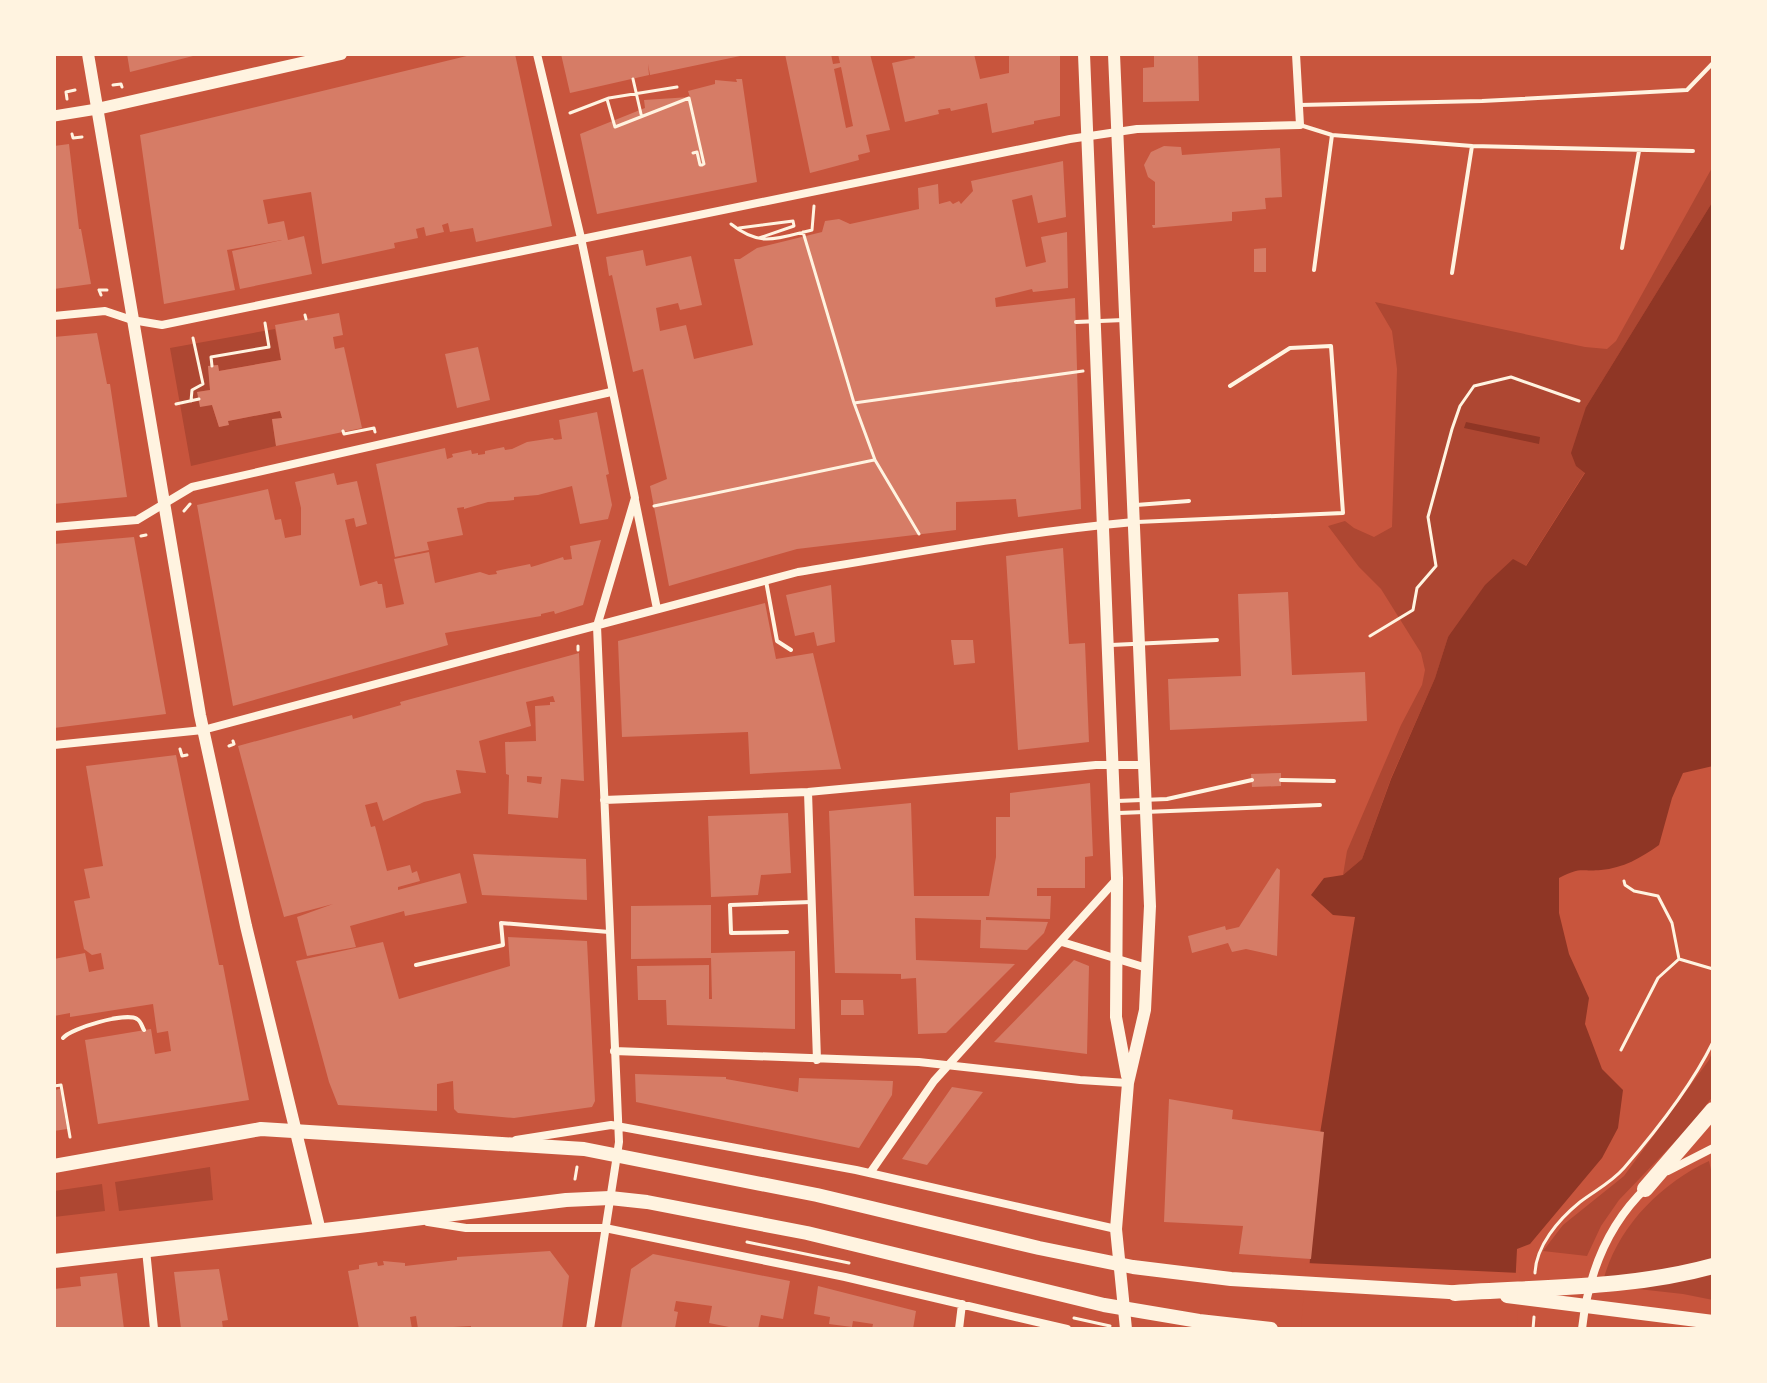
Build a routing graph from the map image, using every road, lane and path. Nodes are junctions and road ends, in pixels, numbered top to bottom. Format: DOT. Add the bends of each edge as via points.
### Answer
graph roads {
  1 [pos="88,54"];
  2 [pos="341,54"];
  3 [pos="537,54"];
  4 [pos="1084,54"];
  5 [pos="1114,54"];
  6 [pos="1296,54"];
  7 [pos="1713,63"];
  8 [pos="633,82"];
  9 [pos="113,85"];
  10 [pos="677,87"];
  11 [pos="75,90"];
  12 [pos="124,91"];
  13 [pos="607,99"];
  14 [pos="67,100"];
  15 [pos="1299,105"];
  16 [pos="97,109"];
  17 [pos="570,113"];
  18 [pos="54,116"];
  19 [pos="641,116"];
  20 [pos="1300,125"];
  21 [pos="1118,131"];
  22 [pos="72,134"];
  23 [pos="1332,135"];
  24 [pos="1088,136"];
  25 [pos="82,137"];
  26 [pos="1472,146"];
  27 [pos="1639,151"];
  28 [pos="1693,151"];
  29 [pos="693,153"];
  30 [pos="814,206"];
  31 [pos="731,224"];
  32 [pos="737,229"];
  33 [pos="803,232"];
  34 [pos="581,238"];
  35 [pos="756,239"];
  36 [pos="1622,248"];
  37 [pos="1314,270"];
  38 [pos="1452,273"];
  39 [pos="107,290"];
  40 [pos="101,295"];
  41 [pos="54,316"];
  42 [pos="132,320"];
  43 [pos="1126,320"];
  44 [pos="1095,321"];
  45 [pos="1076,322"];
  46 [pos="265,323"];
  47 [pos="193,338"];
  48 [pos="212,366"];
  49 [pos="1083,371"];
  50 [pos="1230,386"];
  51 [pos="611,392"];
  52 [pos="199,399"];
  53 [pos="191,401"];
  54 [pos="1579,401"];
  55 [pos="854,403"];
  56 [pos="176,404"];
  57 [pos="375,432"];
  58 [pos="336,436"];
  59 [pos="875,460"];
  60 [pos="635,498"];
  61 [pos="1189,501"];
  62 [pos="162,504"];
  63 [pos="1133,505"];
  64 [pos="654,506"];
  65 [pos="1134,522"];
  66 [pos="1103,525"];
  67 [pos="54,527"];
  68 [pos="919,534"];
  69 [pos="766,580"];
  70 [pos="657,609"];
  71 [pos="597,626"];
  72 [pos="1370,636"];
  73 [pos="1217,640"];
  74 [pos="1140,644"];
  75 [pos="1108,645"];
  76 [pos="791,650"];
  77 [pos="203,730"];
  78 [pos="233,741"];
  79 [pos="54,745"];
  80 [pos="229,746"];
  81 [pos="180,749"];
  82 [pos="187,755"];
  83 [pos="1113,765"];
  84 [pos="1145,765"];
  85 [pos="1252,780"];
  86 [pos="1281,780"];
  87 [pos="1334,781"];
  88 [pos="808,792"];
  89 [pos="604,800"];
  90 [pos="1320,805"];
  91 [pos="1147,806"];
  92 [pos="1114,808"];
  93 [pos="1117,878"];
  94 [pos="1624,881"];
  95 [pos="812,902"];
  96 [pos="609,932"];
  97 [pos="787,932"];
  98 [pos="1062,942"];
  99 [pos="1117,959"];
  100 [pos="1679,959"];
  101 [pos="416,965"];
  102 [pos="1147,968"];
  103 [pos="1713,969"];
  104 [pos="144,1030"];
  105 [pos="63,1038"];
  106 [pos="1713,1042"];
  107 [pos="1621,1050"];
  108 [pos="614,1051"];
  109 [pos="817,1060"];
  110 [pos="947,1066"];
  111 [pos="1128,1083"];
  112 [pos="54,1086"];
  113 [pos="1713,1110"];
  114 [pos="619,1126"];
  115 [pos="297,1133"];
  116 [pos="70,1137"];
  117 [pos="488,1145"];
  118 [pos="1713,1148"];
  119 [pos="617,1154"];
  120 [pos="54,1166"];
  121 [pos="577,1167"];
  122 [pos="870,1173"];
  123 [pos="575,1179"];
  124 [pos="1645,1189"];
  125 [pos="610,1198"];
  126 [pos="411,1219"];
  127 [pos="605,1228"];
  128 [pos="1116,1229"];
  129 [pos="320,1231"];
  130 [pos="146,1250"];
  131 [pos="54,1261"];
  132 [pos="1713,1266"];
  133 [pos="1534,1286"];
  134 [pos="1455,1293"];
  135 [pos="962,1304"];
  136 [pos="1534,1315"];
  137 [pos="1713,1322"];
  138 [pos="154,1329"];
  139 [pos="590,1329"];
  140 [pos="959,1329"];
  141 [pos="1067,1329"];
  142 [pos="1126,1329"];
  143 [pos="1271,1329"];
  144 [pos="1533,1329"];
  145 [pos="1582,1329"];
  1 -- 16 [label="main road"];
  2 -- 16 [label="main road"];
  3 -- 34 [label="street"];
  4 -- 24 [label="main road"];
  5 -- 21 [label="main road"];
  6 -- 15 [label="street"];
  7 -- 15 [label="lane" via="1687,90"];
  8 -- 19 [label="path"];
  9 -- 12 [label="path" via="121,84"];
  10 -- 13 [label="path"];
  11 -- 14 [label="path" via="66,92"];
  13 -- 17 [label="path"];
  13 -- 19 [label="path" via="615,127"];
  15 -- 20 [label="street"];
  16 -- 18 [label="street"];
  16 -- 42 [label="main road"];
  19 -- 29 [label="path" via="689,98 704,164"];
  20 -- 21 [label="street"];
  20 -- 23 [label="lane"];
  21 -- 24 [label="street"];
  21 -- 43 [label="main road"];
  22 -- 25 [label="path"];
  23 -- 26 [label="lane"];
  23 -- 37 [label="lane"];
  24 -- 34 [label="street"];
  24 -- 44 [label="main road"];
  26 -- 27 [label="lane"];
  26 -- 38 [label="lane"];
  27 -- 28 [label="lane"];
  27 -- 36 [label="lane"];
  30 -- 33 [label="path" via="812,230"];
  31 -- 32 [label="path"];
  32 -- 35 [label="path"];
  32 -- 35 [label="path" via="793,221 794,226"];
  33 -- 35 [label="path"];
  33 -- 55 [label="path"];
  34 -- 42 [label="street" via="162,325"];
  34 -- 51 [label="street"];
  39 -- 40 [label="path" via="99,290"];
  41 -- 42 [label="street" via="105,311"];
  42 -- 62 [label="main road"];
  43 -- 44 [label="lane"];
  43 -- 63 [label="main road"];
  44 -- 45 [label="lane"];
  44 -- 66 [label="main road"];
  46 -- 48 [label="path" via="269,347 211,357"];
  47 -- 53 [label="path" via="203,384 192,390"];
  49 -- 55 [label="path"];
  50 -- 65 [label="lane" via="1290,348 1331,346 1343,513"];
  51 -- 60 [label="street"];
  51 -- 62 [label="street" via="192,487"];
  52 -- 53 [label="path"];
  53 -- 56 [label="path"];
  54 -- 72 [label="path" via="1511,377 1474,386 1460,406 1428,517 1436,566 1417,588 1413,610"];
  55 -- 59 [label="path"];
  57 -- 58 [label="path" via="374,428"];
  59 -- 64 [label="path"];
  59 -- 68 [label="path"];
  60 -- 70 [label="street"];
  60 -- 71 [label="street"];
  61 -- 63 [label="lane"];
  62 -- 67 [label="street" via="137,520"];
  62 -- 77 [label="main road"];
  63 -- 65 [label="main road"];
  65 -- 66 [label="street"];
  65 -- 74 [label="main road"];
  66 -- 69 [label="street" via="892,555"];
  66 -- 75 [label="main road"];
  69 -- 70 [label="street"];
  69 -- 76 [label="lane" via="777,641"];
  70 -- 71 [label="street"];
  71 -- 77 [label="street"];
  71 -- 89 [label="street"];
  73 -- 74 [label="lane"];
  74 -- 75 [label="lane"];
  74 -- 84 [label="main road"];
  75 -- 83 [label="main road"];
  77 -- 79 [label="street"];
  77 -- 115 [label="main road"];
  78 -- 80 [label="path"];
  81 -- 82 [label="path" via="182,756"];
  83 -- 84 [label="street"];
  83 -- 88 [label="street"];
  83 -- 92 [label="main road"];
  84 -- 91 [label="main road"];
  85 -- 91 [label="lane"];
  86 -- 87 [label="lane"];
  88 -- 89 [label="street"];
  88 -- 95 [label="street"];
  89 -- 96 [label="street"];
  90 -- 91 [label="lane"];
  91 -- 92 [label="lane"];
  91 -- 92 [label="lane"];
  91 -- 102 [label="main road"];
  92 -- 93 [label="main road"];
  93 -- 98 [label="street"];
  93 -- 99 [label="main road"];
  94 -- 100 [label="path" via="1634,891 1658,896 1672,923"];
  95 -- 97 [label="lane" via="730,905 731,933"];
  95 -- 109 [label="street"];
  96 -- 101 [label="lane" via="501,923 503,945"];
  96 -- 108 [label="street"];
  98 -- 99 [label="street"];
  98 -- 110 [label="street"];
  99 -- 102 [label="street"];
  99 -- 111 [label="main road" via="1116,1017"];
  100 -- 103 [label="path"];
  100 -- 107 [label="path" via="1658,978"];
  102 -- 111 [label="main road" via="1145,1010"];
  104 -- 105 [label="lane" via="133,1017 83,1025"];
  106 -- 133 [label="path" via="1621,1171 1578,1203 1540,1248"];
  108 -- 109 [label="street"];
  108 -- 114 [label="street"];
  109 -- 110 [label="street"];
  110 -- 111 [label="street"];
  110 -- 122 [label="street"];
  111 -- 128 [label="main road"];
  112 -- 116 [label="path" via="61,1085"];
  113 -- 124 [label="highway"];
  114 -- 117 [label="street"];
  114 -- 119 [label="street"];
  114 -- 122 [label="street"];
  115 -- 117 [label="main road"];
  115 -- 120 [label="main road" via="261,1129"];
  115 -- 129 [label="main road"];
  117 -- 119 [label="main road"];
  118 -- 124 [label="street" via="1670,1169"];
  119 -- 125 [label="street"];
  119 -- 134 [label="main road" via="1167,1273"];
  121 -- 123 [label="path"];
  122 -- 128 [label="street"];
  124 -- 145 [label="street" via="1605,1243 1588,1291"];
  125 -- 126 [label="main road"];
  125 -- 127 [label="street"];
  125 -- 143 [label="main road" via="836,1239 1104,1305"];
  126 -- 127 [label="street" via="466,1228"];
  126 -- 129 [label="main road"];
  127 -- 135 [label="street"];
  127 -- 139 [label="street"];
  128 -- 142 [label="main road"];
  129 -- 130 [label="main road"];
  130 -- 131 [label="main road"];
  130 -- 138 [label="street"];
  132 -- 134 [label="highway" via="1632,1282"];
  134 -- 137 [label="main road"];
  135 -- 140 [label="street"];
  135 -- 141 [label="street"];
  136 -- 144 [label="path"];
}
